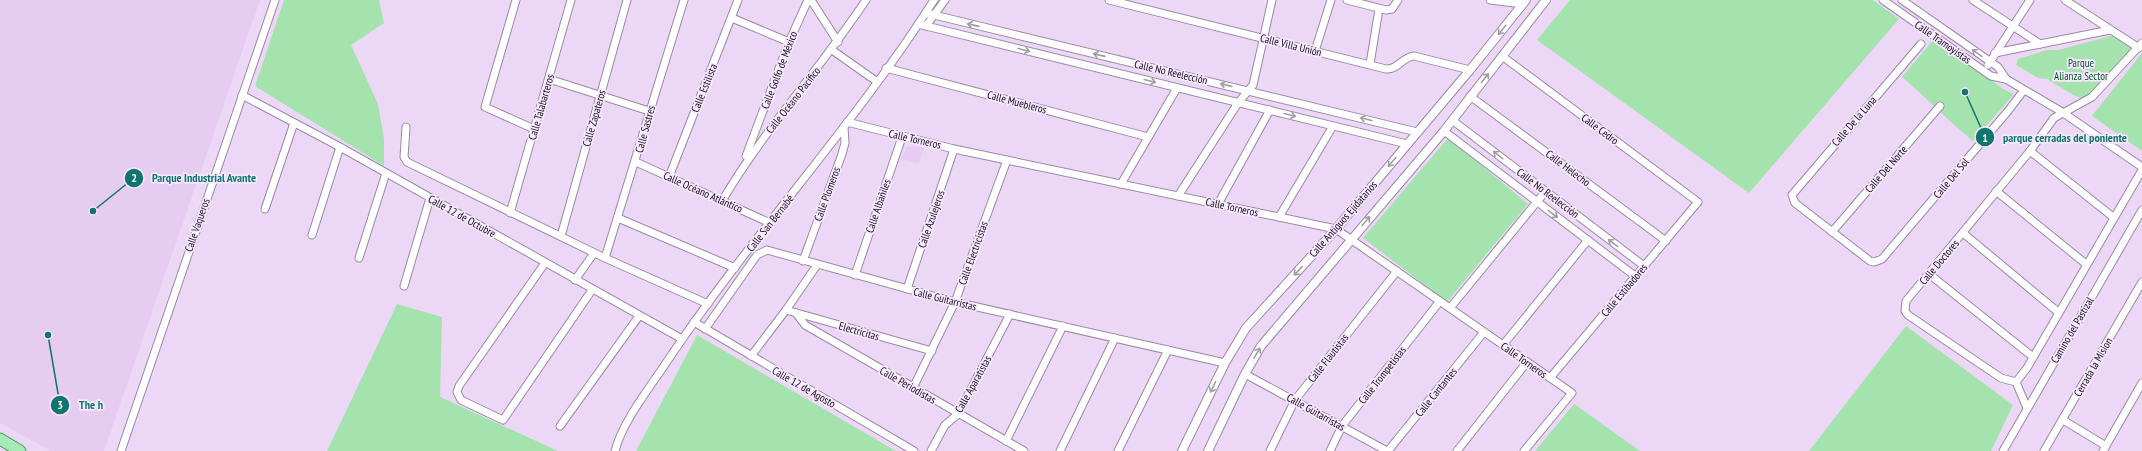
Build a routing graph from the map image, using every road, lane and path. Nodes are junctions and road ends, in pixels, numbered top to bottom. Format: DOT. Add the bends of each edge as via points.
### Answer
graph roads {
  1 [pos="275,0"];
  2 [pos="516,0"];
  3 [pos="571,0"];
  4 [pos="627,0"];
  5 [pos="684,0"];
  6 [pos="738,0"];
  7 [pos="809,0"];
  8 [pos="866,0"];
  9 [pos="934,0"];
  10 [pos="945,0"];
  11 [pos="1110,0"];
  12 [pos="1272,0"];
  13 [pos="1331,0"];
  14 [pos="1347,0"];
  15 [pos="1398,0"];
  16 [pos="1490,0"];
  17 [pos="1546,0"];
  18 [pos="1883,0"];
  19 [pos="1902,0"];
  20 [pos="1973,0"];
  21 [pos="2030,0"];
  22 [pos="2066,0"];
  23 [pos="1525,2"];
  24 [pos="1379,9"];
  25 [pos="926,12"];
  26 [pos="934,15"];
  27 [pos="732,18"];
  28 [pos="918,24"];
  29 [pos="926,26"];
  30 [pos="2013,27"];
  31 [pos="2110,30"];
  32 [pos="1264,38"];
  33 [pos="789,42"];
  34 [pos="838,42"];
  35 [pos="1921,44"];
  36 [pos="2040,44"];
  37 [pos="2140,45"];
  38 [pos="832,50"];
  39 [pos="1315,51"];
  40 [pos="1995,53"];
  41 [pos="1502,56"];
  42 [pos="1990,62"];
  43 [pos="1370,64"];
  44 [pos="886,68"];
  45 [pos="1470,70"];
  46 [pos="1984,71"];
  47 [pos="548,79"];
  48 [pos="2006,79"];
  49 [pos="876,81"];
  50 [pos="1177,88"];
  51 [pos="2024,90"];
  52 [pos="1249,91"];
  53 [pos="242,95"];
  54 [pos="600,96"];
  55 [pos="1470,96"];
  56 [pos="1238,103"];
  57 [pos="1940,106"];
  58 [pos="1270,110"];
  59 [pos="649,111"];
  60 [pos="2062,112"];
  61 [pos="1452,120"];
  62 [pos="294,123"];
  63 [pos="846,124"];
  64 [pos="1332,126"];
  65 [pos="406,127"];
  66 [pos="534,129"];
  67 [pos="1444,131"];
  68 [pos="1417,132"];
  69 [pos="902,137"];
  70 [pos="1148,137"];
  71 [pos="1407,144"];
  72 [pos="340,147"];
  73 [pos="954,148"];
  74 [pos="2030,151"];
  75 [pos="1007,160"];
  76 [pos="636,162"];
  77 [pos="744,163"];
  78 [pos="2142,167"];
  79 [pos="2142,170"];
  80 [pos="386,174"];
  81 [pos="668,177"];
  82 [pos="1121,184"];
  83 [pos="1996,191"];
  84 [pos="1545,192"];
  85 [pos="1178,196"];
  86 [pos="430,198"];
  87 [pos="722,201"];
  88 [pos="1537,202"];
  89 [pos="1698,202"];
  90 [pos="1218,204"];
  91 [pos="266,209"];
  92 [pos="2142,210"];
  93 [pos="510,213"];
  94 [pos="1279,217"];
  95 [pos="2113,217"];
  96 [pos="618,218"];
  97 [pos="770,223"];
  98 [pos="1336,229"];
  99 [pos="1832,232"];
  100 [pos="1963,233"];
  101 [pos="312,235"];
  102 [pos="561,236"];
  103 [pos="1350,238"];
  104 [pos="1588,240"];
  105 [pos="1666,241"];
  106 [pos="594,253"];
  107 [pos="360,258"];
  108 [pos="605,258"];
  109 [pos="803,261"];
  110 [pos="545,263"];
  111 [pos="2086,264"];
  112 [pos="817,265"];
  113 [pos="1644,266"];
  114 [pos="735,268"];
  115 [pos="1397,271"];
  116 [pos="1929,274"];
  117 [pos="855,275"];
  118 [pos="1635,276"];
  119 [pos="575,280"];
  120 [pos="2142,282"];
  121 [pos="404,286"];
  122 [pos="907,289"];
  123 [pos="592,290"];
  124 [pos="1440,301"];
  125 [pos="956,302"];
  126 [pos="708,304"];
  127 [pos="1450,308"];
  128 [pos="786,310"];
  129 [pos="2058,312"];
  130 [pos="796,313"];
  131 [pos="1010,314"];
  132 [pos="639,316"];
  133 [pos="694,322"];
  134 [pos="1063,326"];
  135 [pos="705,329"];
  136 [pos="1484,332"];
  137 [pos="1115,338"];
  138 [pos="682,339"];
  139 [pos="1503,345"];
  140 [pos="1168,350"];
  141 [pos="932,351"];
  142 [pos="751,356"];
  143 [pos="2032,357"];
  144 [pos="1527,362"];
  145 [pos="1225,363"];
  146 [pos="1245,374"];
  147 [pos="1550,378"];
  148 [pos="2016,382"];
  149 [pos="2142,383"];
  150 [pos="913,388"];
  151 [pos="1295,400"];
  152 [pos="2027,408"];
  153 [pos="958,414"];
  154 [pos="2063,420"];
  155 [pos="560,426"];
  156 [pos="1342,426"];
  157 [pos="0,439"];
  158 [pos="1006,441"];
  159 [pos="2105,448"];
  160 [pos="20,451"];
  161 [pos="121,451"];
  162 [pos="615,451"];
  163 [pos="914,451"];
  164 [pos="931,451"];
  165 [pos="1024,451"];
  166 [pos="1060,451"];
  167 [pos="1118,451"];
  168 [pos="1182,451"];
  169 [pos="1208,451"];
  170 [pos="1270,451"];
  171 [pos="1330,451"];
  172 [pos="1387,451"];
  173 [pos="1456,451"];
  174 [pos="1524,451"];
  175 [pos="2003,451"];
  176 [pos="2044,451"];
  1 -- 53 [label="street, Calle Vaqueros"];
  2 -- 66 [label="street" via="484,107"];
  3 -- 47 [label="street, Calle Talabarteros"];
  4 -- 54 [label="street, Calle Zapateros"];
  5 -- 59 [label="street, Calle Sastres"];
  6 -- 27 [label="street, Calle Estilista"];
  7 -- 33 [label="street, Calle Golfo de México"];
  7 -- 34 [label="street"];
  8 -- 34 [label="street, Calle Océano Pacífico"];
  9 -- 25 [label="street, Calle San Bernabé"];
  10 -- 26 [label="street"];
  11 -- 32 [label="street, Calle Villa Unión"];
  12 -- 32 [label="street"];
  13 -- 39 [label="street"];
  14 -- 24 [label="street"];
  15 -- 24 [label="street" via="1390,10"];
  16 -- 23 [label="street"];
  17 -- 41 [label="street, Calle Antiguos Ejidatarios"];
  18 -- 46 [label="street, Calle Tramoyistas"];
  42 -- 19 [label="street, Calle Tramoyistas, one-way"];
  20 -- 30 [label="street"];
  21 -- 30 [label="street"];
  22 -- 31 [label="street"];
  23 -- 45 [label="street, Calle Antiguos Ejidatarios, one-way"];
  24 -- 43 [label="street"];
  25 -- 26 [label="street, Calle No Reelección"];
  25 -- 28 [label="street, Calle San Bernabé"];
  26 -- 29 [label="street"];
  52 -- 26 [label="street, Calle No Reelección, one-way"];
  27 -- 33 [label="street"];
  27 -- 81 [label="street, Calle Estilista"];
  28 -- 29 [label="street, Calle No Reelección"];
  28 -- 44 [label="street, Calle San Bernabé"];
  29 -- 50 [label="street, Calle No Reelección, one-way"];
  30 -- 36 [label="street"];
  30 -- 40 [label="street"];
  31 -- 36 [label="street"];
  31 -- 37 [label="street"];
  32 -- 39 [label="street, Calle Villa Unión"];
  32 -- 52 [label="street" via="1255,79"];
  33 -- 77 [label="street, Calle Golfo de México"];
  34 -- 38 [label="street, Calle Océano Pacífico"];
  35 -- 99 [label="street, Calle De la Luna" via="1794,190 1792,199"];
  36 -- 40 [label="street"];
  37 -- 60 [label="street" via="2092,97"];
  38 -- 49 [label="street"];
  38 -- 77 [label="street, Calle Océano Pacífico"];
  39 -- 43 [label="street, Calle Villa Unión"];
  40 -- 42 [label="street"];
  55 -- 41 [label="street, Calle Antiguos Ejidatarios, one-way"];
  41 -- 89 [label="street, Calle Cedro"];
  42 -- 46 [label="street"];
  42 -- 48 [label="street, Calle Tramoyistas" via="1998,67"];
  43 -- 45 [label="street, Calle Villa Unión" via="1390,69 1414,56"];
  44 -- 49 [label="street, Calle San Bernabé"];
  44 -- 70 [label="street, Calle Muebleros"];
  45 -- 68 [label="street, Calle Antiguos Ejidatarios"];
  46 -- 48 [label="street, Calle Tramoyistas" via="1991,76"];
  47 -- 54 [label="street"];
  47 -- 66 [label="street, Calle Talabarteros"];
  48 -- 51 [label="street, Calle Tramoyistas"];
  49 -- 63 [label="street, Calle San Bernabé"];
  50 -- 56 [label="street, Calle No Reelección"];
  50 -- 70 [label="street"];
  51 -- 60 [label="street, Calle Tramoyistas"];
  51 -- 99 [label="street, Calle Del Sol" via="1882,259 1874,262"];
  52 -- 56 [label="street"];
  68 -- 52 [label="street, Calle No Reelección, one-way"];
  53 -- 62 [label="street, Calle 12 de Octubre"];
  53 -- 161 [label="street, Calle Vaqueros"];
  54 -- 59 [label="street"];
  54 -- 102 [label="street, Calle Zapateros"];
  55 -- 61 [label="street, Calle Antiguos Ejidatarios"];
  55 -- 105 [label="street, Calle Helecho"];
  56 -- 58 [label="street, Calle No Reelección"];
  56 -- 85 [label="street"];
  57 -- 99 [label="street, Calle Del Norte"];
  58 -- 64 [label="street, Calle No Reelección, one-way"];
  58 -- 90 [label="street"];
  59 -- 76 [label="street, Calle Sastres"];
  60 -- 74 [label="street, Calle Doctores" via="2054,118"];
  60 -- 78 [label="street, Calle Tramoyistas"];
  61 -- 67 [label="street, Calle Antiguos Ejidatarios"];
  84 -- 61 [label="street, Calle No Reelección, one-way"];
  62 -- 72 [label="street, Calle 12 de Octubre"];
  62 -- 91 [label="street"];
  63 -- 69 [label="street, Calle Torneros"];
  63 -- 97 [label="street, Calle San Bernabé"];
  63 -- 109 [label="street, Calle Plomeros" via="842,154"];
  64 -- 71 [label="street, Calle No Reelección"];
  64 -- 94 [label="street"];
  65 -- 93 [label="street" via="404,157 407,162"];
  66 -- 93 [label="street, Calle Talabarteros"];
  67 -- 88 [label="street, Calle No Reelección"];
  103 -- 67 [label="street, Calle Antiguos Ejidatarios, one-way"];
  68 -- 71 [label="street, Calle Antiguos Ejidatarios"];
  69 -- 73 [label="street, Calle Torneros"];
  69 -- 117 [label="street, Calle Albañiles"];
  70 -- 82 [label="street"];
  71 -- 98 [label="street, Calle Antiguos Ejidatarios, one-way"];
  72 -- 80 [label="street, Calle 12 de Octubre"];
  72 -- 101 [label="street"];
  73 -- 75 [label="street, Calle Torneros"];
  73 -- 122 [label="street, Calle Azulejeros"];
  74 -- 83 [label="street, Calle Doctores"];
  74 -- 95 [label="street"];
  75 -- 82 [label="street, Calle Torneros"];
  75 -- 125 [label="street, Calle Electricistas"];
  76 -- 81 [label="street, Calle Océano Atlántico"];
  76 -- 96 [label="street, Calle Sastres"];
  77 -- 87 [label="street, Calle Océano Pacífico"];
  79 -- 95 [label="street"];
  80 -- 86 [label="street, Calle 12 de Octubre"];
  80 -- 107 [label="street"];
  81 -- 87 [label="street, Calle Océano Atlántico"];
  82 -- 85 [label="street, Calle Torneros"];
  83 -- 100 [label="street, Calle Doctores"];
  83 -- 111 [label="street"];
  84 -- 88 [label="street"];
  113 -- 84 [label="street, Calle No Reelección, one-way"];
  85 -- 90 [label="street, Calle Torneros"];
  86 -- 110 [label="street, Calle 12 de Octubre"];
  86 -- 121 [label="street"];
  87 -- 97 [label="street, Calle Océano Atlántico"];
  88 -- 104 [label="street, Calle No Reelección, one-way"];
  88 -- 127 [label="street"];
  89 -- 105 [label="street, Calle Estibadores"];
  90 -- 94 [label="street, Calle Torneros"];
  92 -- 152 [label="street, Camino del Pastizal"];
  93 -- 102 [label="street"];
  94 -- 98 [label="street, Calle Torneros"];
  95 -- 111 [label="street"];
  96 -- 108 [label="street, Calle Sastres"];
  96 -- 114 [label="street"];
  97 -- 114 [label="street, Calle San Bernabé"];
  98 -- 103 [label="street, Calle Torneros"];
  98 -- 145 [label="street, Calle Antiguos Ejidatarios, one-way" via="1246,328"];
  100 -- 116 [label="street, Calle Doctores"];
  100 -- 129 [label="street"];
  102 -- 106 [label="street"];
  103 -- 115 [label="street, Calle Torneros"];
  146 -- 103 [label="street, Calle Antiguos Ejidatarios, one-way" via="1261,346"];
  104 -- 118 [label="street, Calle No Reelección"];
  104 -- 139 [label="street"];
  105 -- 113 [label="street, Calle Estibadores"];
  106 -- 108 [label="street"];
  106 -- 119 [label="street"];
  108 -- 126 [label="street"];
  109 -- 112 [label="street, Calle Guitarristas"];
  109 -- 135 [label="street, Calle Guitarristas" via="772,251 762,252"];
  110 -- 119 [label="street, Calle 12 de Octubre"];
  110 -- 123 [label="street" via="458,388 461,400 503,420"];
  111 -- 129 [label="street"];
  112 -- 117 [label="street, Calle Guitarristas"];
  112 -- 128 [label="street"];
  113 -- 118 [label="street, Calle Estibadores"];
  114 -- 126 [label="street, Calle San Bernabé"];
  115 -- 124 [label="street, Calle Torneros"];
  115 -- 151 [label="street, Calle Flautistas"];
  116 -- 143 [label="street"];
  116 -- 148 [label="street, Calle Doctores" via="1906,301 1905,311 1908,315 2001,378"];
  117 -- 122 [label="street, Calle Guitarristas"];
  118 -- 147 [label="street, Calle Estibadores"];
  119 -- 123 [label="street, Calle 12 de Octubre"];
  120 -- 154 [label="street, Cerrada la Mision"];
  122 -- 125 [label="street, Calle Guitarristas"];
  123 -- 132 [label="street, Calle 12 de Octubre"];
  124 -- 127 [label="street, Calle Torneros"];
  124 -- 156 [label="street, Calle Trompetistas"];
  125 -- 131 [label="street, Calle Guitarristas"];
  125 -- 141 [label="street, Calle Electricistas"];
  126 -- 133 [label="street, Calle San Bernabé"];
  127 -- 136 [label="street, Calle Torneros"];
  128 -- 130 [label="street, Electricitas"];
  128 -- 142 [label="street"];
  129 -- 143 [label="street"];
  130 -- 141 [label="street, Electricitas"];
  130 -- 150 [label="street, Calle Periodistas" via="805,325"];
  131 -- 134 [label="street, Calle Guitarristas"];
  131 -- 153 [label="street, Calle Aparatistas"];
  132 -- 138 [label="street, Calle 12 de Octubre"];
  132 -- 155 [label="street"];
  133 -- 135 [label="street, Calle 12 de Agosto"];
  133 -- 138 [label="street, Calle San Bernabé"];
  134 -- 137 [label="street, Calle Guitarristas"];
  134 -- 158 [label="street"];
  135 -- 142 [label="street, Calle 12 de Agosto"];
  136 -- 139 [label="street, Calle Torneros"];
  136 -- 172 [label="street, Calle Cantantes"];
  137 -- 140 [label="street, Calle Guitarristas"];
  137 -- 166 [label="street"];
  138 -- 162 [label="street, Calle San Bernabé" via="622,430"];
  139 -- 144 [label="street, Calle Torneros"];
  140 -- 145 [label="street, Calle Guitarristas"];
  140 -- 167 [label="street"];
  141 -- 150 [label="street, Calle Electricistas"];
  142 -- 163 [label="street, Calle 12 de Agosto"];
  143 -- 148 [label="street"];
  144 -- 147 [label="street, Calle Torneros"];
  144 -- 173 [label="street"];
  145 -- 168 [label="street, Calle Antiguos Ejidatarios, one-way"];
  146 -- 151 [label="street, Calle Guitarristas"];
  146 -- 169 [label="street, Calle Antiguos Ejidatarios"];
  147 -- 174 [label="street, Calle Torneros" via="1572,393"];
  148 -- 152 [label="street"];
  149 -- 159 [label="street"];
  150 -- 153 [label="street, Calle Periodistas"];
  151 -- 156 [label="street, Calle Guitarristas"];
  151 -- 170 [label="street, Calle Flautistas"];
  152 -- 175 [label="street, Camino del Pastizal"];
  153 -- 158 [label="street, Calle Periodistas"];
  153 -- 164 [label="street, Calle Aparatistas" via="945,425"];
  154 -- 159 [label="street"];
  154 -- 176 [label="street, Cerrada la Mision"];
  156 -- 171 [label="street, Calle Trompetistas"];
  156 -- 172 [label="street, Calle Guitarristas"];
  157 -- 160 [label="main road"];
  158 -- 165 [label="street, Calle Periodistas"];
}
